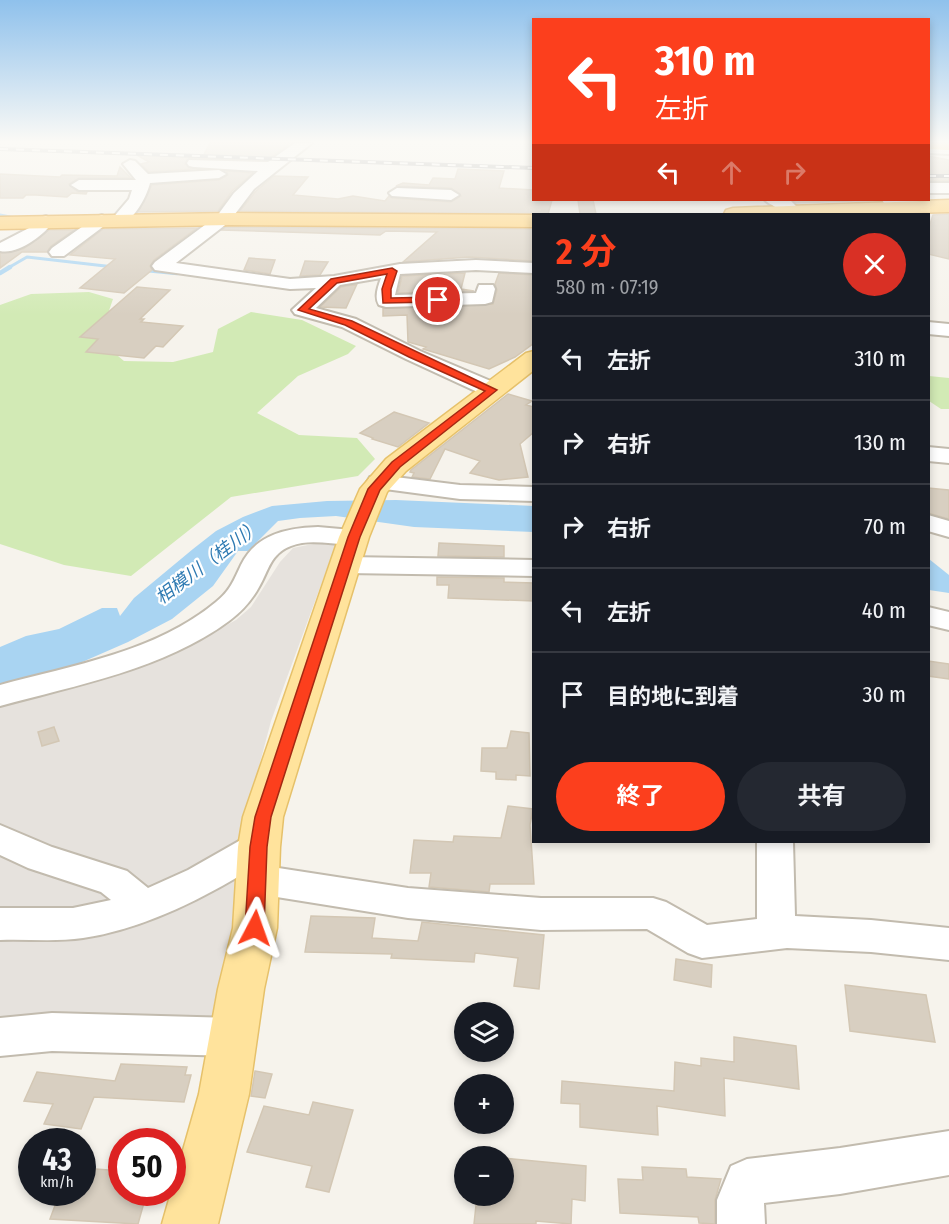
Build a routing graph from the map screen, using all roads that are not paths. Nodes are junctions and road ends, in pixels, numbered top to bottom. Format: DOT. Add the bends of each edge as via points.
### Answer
graph roads {
  1 [pos="129,200"];
  2 [pos="236,200"];
  3 [pos="448,200"];
  4 [pos="777,201"];
  5 [pos="895,201"];
  6 [pos="922,206"];
  7 [pos="949,206"];
  8 [pos="793,211"];
  9 [pos="836,212"];
  10 [pos="753,213"];
  11 [pos="223,219"];
  12 [pos="111,220"];
  13 [pos="441,220"];
  14 [pos="532,220"];
  15 [pos="46,221"];
  16 [pos="0,223"];
  17 [pos="6,247"];
  18 [pos="58,252"];
  19 [pos="532,268"];
  20 [pos="392,271"];
  21 [pos="334,281"];
  22 [pos="485,294"];
  23 [pos="930,328"];
  24 [pos="949,330"];
  25 [pos="532,360"];
  26 [pos="492,390"];
  27 [pos="930,454"];
  28 [pos="949,456"];
  29 [pos="376,487"];
  30 [pos="532,494"];
  31 [pos="930,524"];
  32 [pos="949,529"];
  33 [pos="352,545"];
  34 [pos="532,568"];
  35 [pos="930,616"];
  36 [pos="949,621"];
  37 [pos="0,696"];
  38 [pos="0,839"];
  39 [pos="775,843"];
  40 [pos="258,863"];
  41 [pos="142,905"];
  42 [pos="0,924"];
  43 [pos="776,933"];
  44 [pos="949,944"];
  45 [pos="0,1037"];
  46 [pos="233,1037"];
  47 [pos="949,1153"];
  48 [pos="190,1224"];
  49 [pos="741,1224"];
  1 -- 12 [label="street"];
  2 -- 11 [label="street"];
  3 -- 13 [label="street"];
  4 -- 8 [label="street"];
  5 -- 6 [label="street"];
  6 -- 7 [label="highway"];
  6 -- 9 [label="highway"];
  8 -- 9 [label="highway"];
  8 -- 10 [label="highway"];
  11 -- 12 [label="highway"];
  11 -- 13 [label="highway"];
  11 -- 21 [label="street" via="161,266 290,284"];
  12 -- 15 [label="highway"];
  12 -- 18 [label="street"];
  13 -- 14 [label="highway"];
  15 -- 16 [label="highway"];
  15 -- 17 [label="street" via="35,232"];
  19 -- 20 [label="street" via="476,266"];
  20 -- 21 [label="street"];
  20 -- 22 [label="street" via="386,301"];
  21 -- 26 [label="street" via="302,310 349,323"];
  23 -- 24 [label="street"];
  25 -- 26 [label="main road"];
  26 -- 29 [label="main road" via="405,458"];
  27 -- 28 [label="street"];
  29 -- 30 [label="street"];
  29 -- 33 [label="main road"];
  31 -- 32 [label="street"];
  33 -- 34 [label="street"];
  33 -- 37 [label="street" via="307,535 279,543 262,553 241,594 209,621 134,658"];
  33 -- 40 [label="main road" via="263,817"];
  35 -- 36 [label="street"];
  38 -- 41 [label="street" via="41,858 114,882"];
  39 -- 43 [label="street"];
  40 -- 41 [label="street" via="223,869 172,895"];
  40 -- 43 [label="street" via="408,903 541,914 653,913 702,942"];
  40 -- 46 [label="main road" via="255,928"];
  41 -- 42 [label="street" via="95,920"];
  43 -- 44 [label="street" via="871,936"];
  45 -- 46 [label="street" via="52,1032"];
  46 -- 48 [label="main road" via="224,1094"];
  47 -- 49 [label="street" via="747,1182 740,1200"];
}
